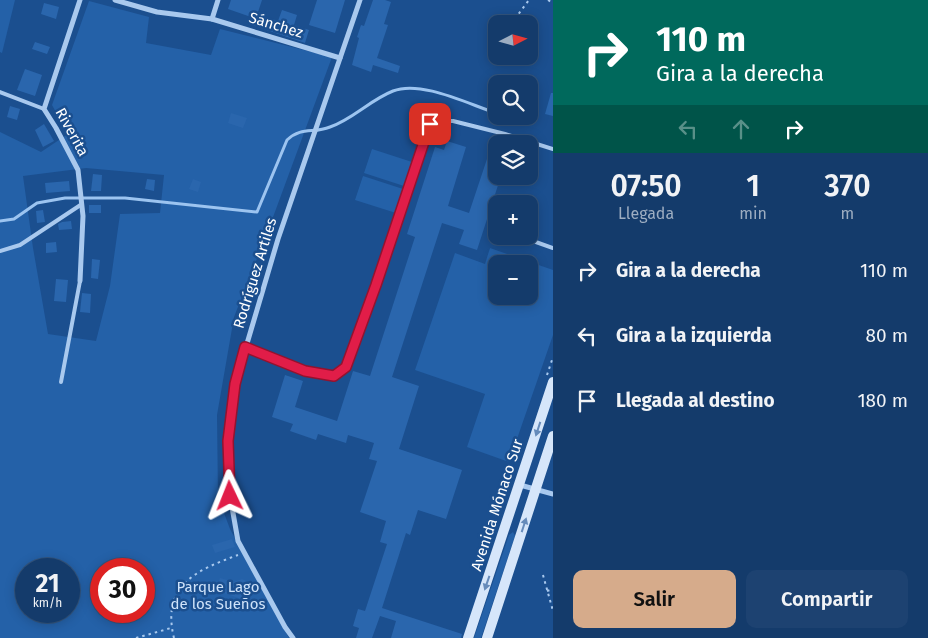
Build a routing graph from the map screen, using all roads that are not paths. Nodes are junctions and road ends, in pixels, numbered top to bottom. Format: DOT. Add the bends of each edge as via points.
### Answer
graph roads {
  1 [pos="80,0"];
  2 [pos="116,0"];
  3 [pos="218,0"];
  4 [pos="360,0"];
  5 [pos="212,19"];
  6 [pos="340,58"];
  7 [pos="0,92"];
  8 [pos="44,109"];
  9 [pos="553,148"];
  10 [pos="82,204"];
  11 [pos="538,243"];
  12 [pos="553,248"];
  13 [pos="0,251"];
  14 [pos="80,281"];
  15 [pos="245,347"];
  16 [pos="61,382"];
  17 [pos="553,382"];
  18 [pos="553,436"];
  19 [pos="520,486"];
  20 [pos="536,490"];
  21 [pos="553,494"];
  22 [pos="293,638"];
  23 [pos="468,638"];
  24 [pos="487,638"];
  1 -- 8 [label="street, Riverita"];
  2 -- 5 [label="street, Sánchez" via="157,12"];
  3 -- 5 [label="street"];
  4 -- 6 [label="street, Rodríguez Artiles"];
  5 -- 6 [label="street, Sánchez"];
  6 -- 15 [label="street, Rodríguez Artiles"];
  7 -- 8 [label="lane"];
  8 -- 10 [label="street, Riverita" via="78,170"];
  9 -- 15 [label="lane" via="453,120 430,124 346,367 334,376 305,371"];
  10 -- 13 [label="lane" via="20,245"];
  10 -- 14 [label="street, Riverita"];
  11 -- 12 [label="lane"];
  14 -- 16 [label="lane"];
  15 -- 22 [label="street, Rodríguez Artiles" via="235,384 228,441 230,496 238,541"];
  17 -- 19 [label="main road, Avenida Mónaco Sur, one-way"];
  18 -- 20 [label="main road"];
  19 -- 20 [label="street"];
  19 -- 23 [label="main road, Avenida Mónaco Sur, one-way"];
  20 -- 21 [label="street"];
  24 -- 20 [label="main road, one-way"];
}
